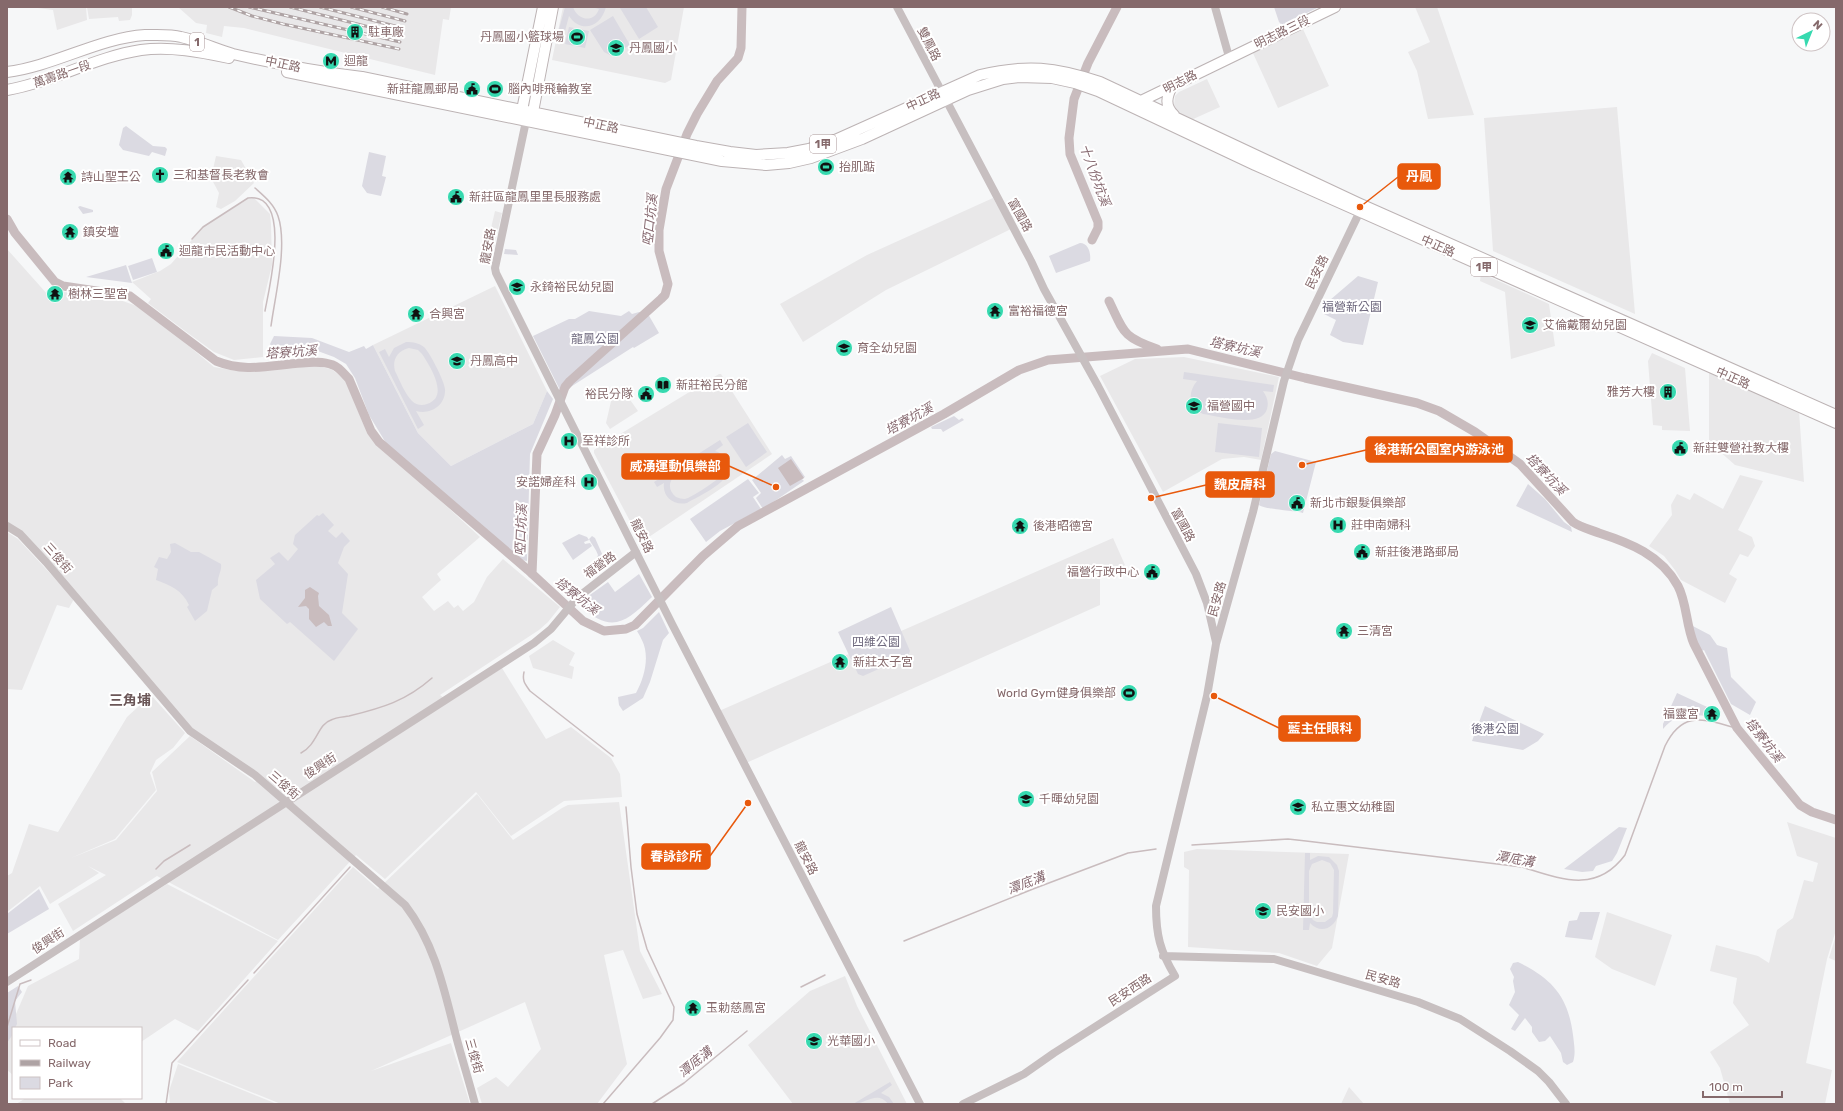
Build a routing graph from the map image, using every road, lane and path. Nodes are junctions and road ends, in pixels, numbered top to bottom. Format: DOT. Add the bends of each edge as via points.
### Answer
graph roads {
  1 [pos="543,7"];
  2 [pos="553,7"];
  3 [pos="897,7"];
  4 [pos="1215,7"];
  5 [pos="1335,7"];
  6 [pos="113,42"];
  7 [pos="194,46"];
  8 [pos="116,55"];
  9 [pos="1229,57"];
  10 [pos="7,72"];
  11 [pos="1082,80"];
  12 [pos="1172,86"];
  13 [pos="7,90"];
  14 [pos="943,96"];
  15 [pos="1142,101"];
  16 [pos="1130,106"];
  17 [pos="528,111"];
  18 [pos="1177,118"];
  19 [pos="526,121"];
  20 [pos="694,151"];
  21 [pos="1361,208"];
  22 [pos="1836,415"];
  23 [pos="1836,423"];
  24 [pos="7,526"];
  25 [pos="636,552"];
  26 [pos="576,598"];
  27 [pos="1216,644"];
  28 [pos="286,803"];
  29 [pos="1176,825"];
  30 [pos="1163,956"];
  31 [pos="7,982"];
  32 [pos="475,1104"];
  33 [pos="920,1104"];
  34 [pos="963,1104"];
  35 [pos="1566,1104"];
  1 -- 17 [label="main road"];
  2 -- 17 [label="main road"];
  3 -- 14 [label="street, 雙鳳路"];
  4 -- 9 [label="street"];
  5 -- 9 [label="main road, 明志路三段"];
  6 -- 7 [label="main road, 中正路 / 1" via="144,35 170,35"];
  6 -- 10 [label="main road, 萬壽路一段 / 1" via="29,68"];
  7 -- 8 [label="main road, 中正路 / 1"];
  7 -- 17 [label="main road, 中正路 / 1"];
  7 -- 19 [label="main road, 中正路 / 1"];
  8 -- 13 [label="main road, 萬壽路一段 / 1" via="37,83"];
  9 -- 12 [label="main road, 明志路"];
  11 -- 14 [label="main road, 中正路 / 1甲" via="1050,68 1004,69 980,75"];
  11 -- 15 [label="main road, 中正路 / 1甲"];
  11 -- 16 [label="main road, 中正路 / 1甲" via="1098,91"];
  12 -- 15 [label="main road, 明志路"];
  12 -- 18 [label="main road" via="1168,93 1167,106"];
  14 -- 20 [label="main road, 中正路 / 1甲" via="793,158"];
  14 -- 27 [label="street, 富國路" via="1201,584"];
  15 -- 16 [label="main road, 明志路"];
  15 -- 18 [label="main road, 中正路 / 1甲"];
  16 -- 21 [label="main road, 中正路 / 1甲" via="1255,165"];
  17 -- 19 [label="main road"];
  17 -- 20 [label="main road, 中正路 / 1甲" via="679,142"];
  18 -- 21 [label="main road, 中正路 / 1甲"];
  19 -- 20 [label="main road, 中正路 / 1甲" via="673,152"];
  19 -- 25 [label="street, 龍安路" via="495,268"];
  21 -- 22 [label="main road, 中正路 / 1甲"];
  21 -- 23 [label="main road, 中正路 / 1甲"];
  21 -- 27 [label="street, 民安路" via="1294,350 1284,381 1254,512"];
  24 -- 28 [label="street, 三俊街" via="20,534 46,562 190,731 255,775"];
  25 -- 26 [label="street, 福營路"];
  25 -- 33 [label="street, 龍安路"];
  26 -- 28 [label="street, 俊興街" via="545,635 534,643"];
  27 -- 29 [label="street, 民安路" via="1207,696"];
  28 -- 31 [label="street, 俊興街"];
  28 -- 32 [label="street, 三俊街" via="392,892 417,921 430,945"];
  29 -- 30 [label="street, 民安西路" via="1156,906 1156,927"];
  30 -- 34 [label="street, 民安西路" via="1175,976 1024,1074"];
  30 -- 35 [label="street, 民安路" via="1274,959 1418,1002 1460,1018 1510,1051 1538,1071"];
}
